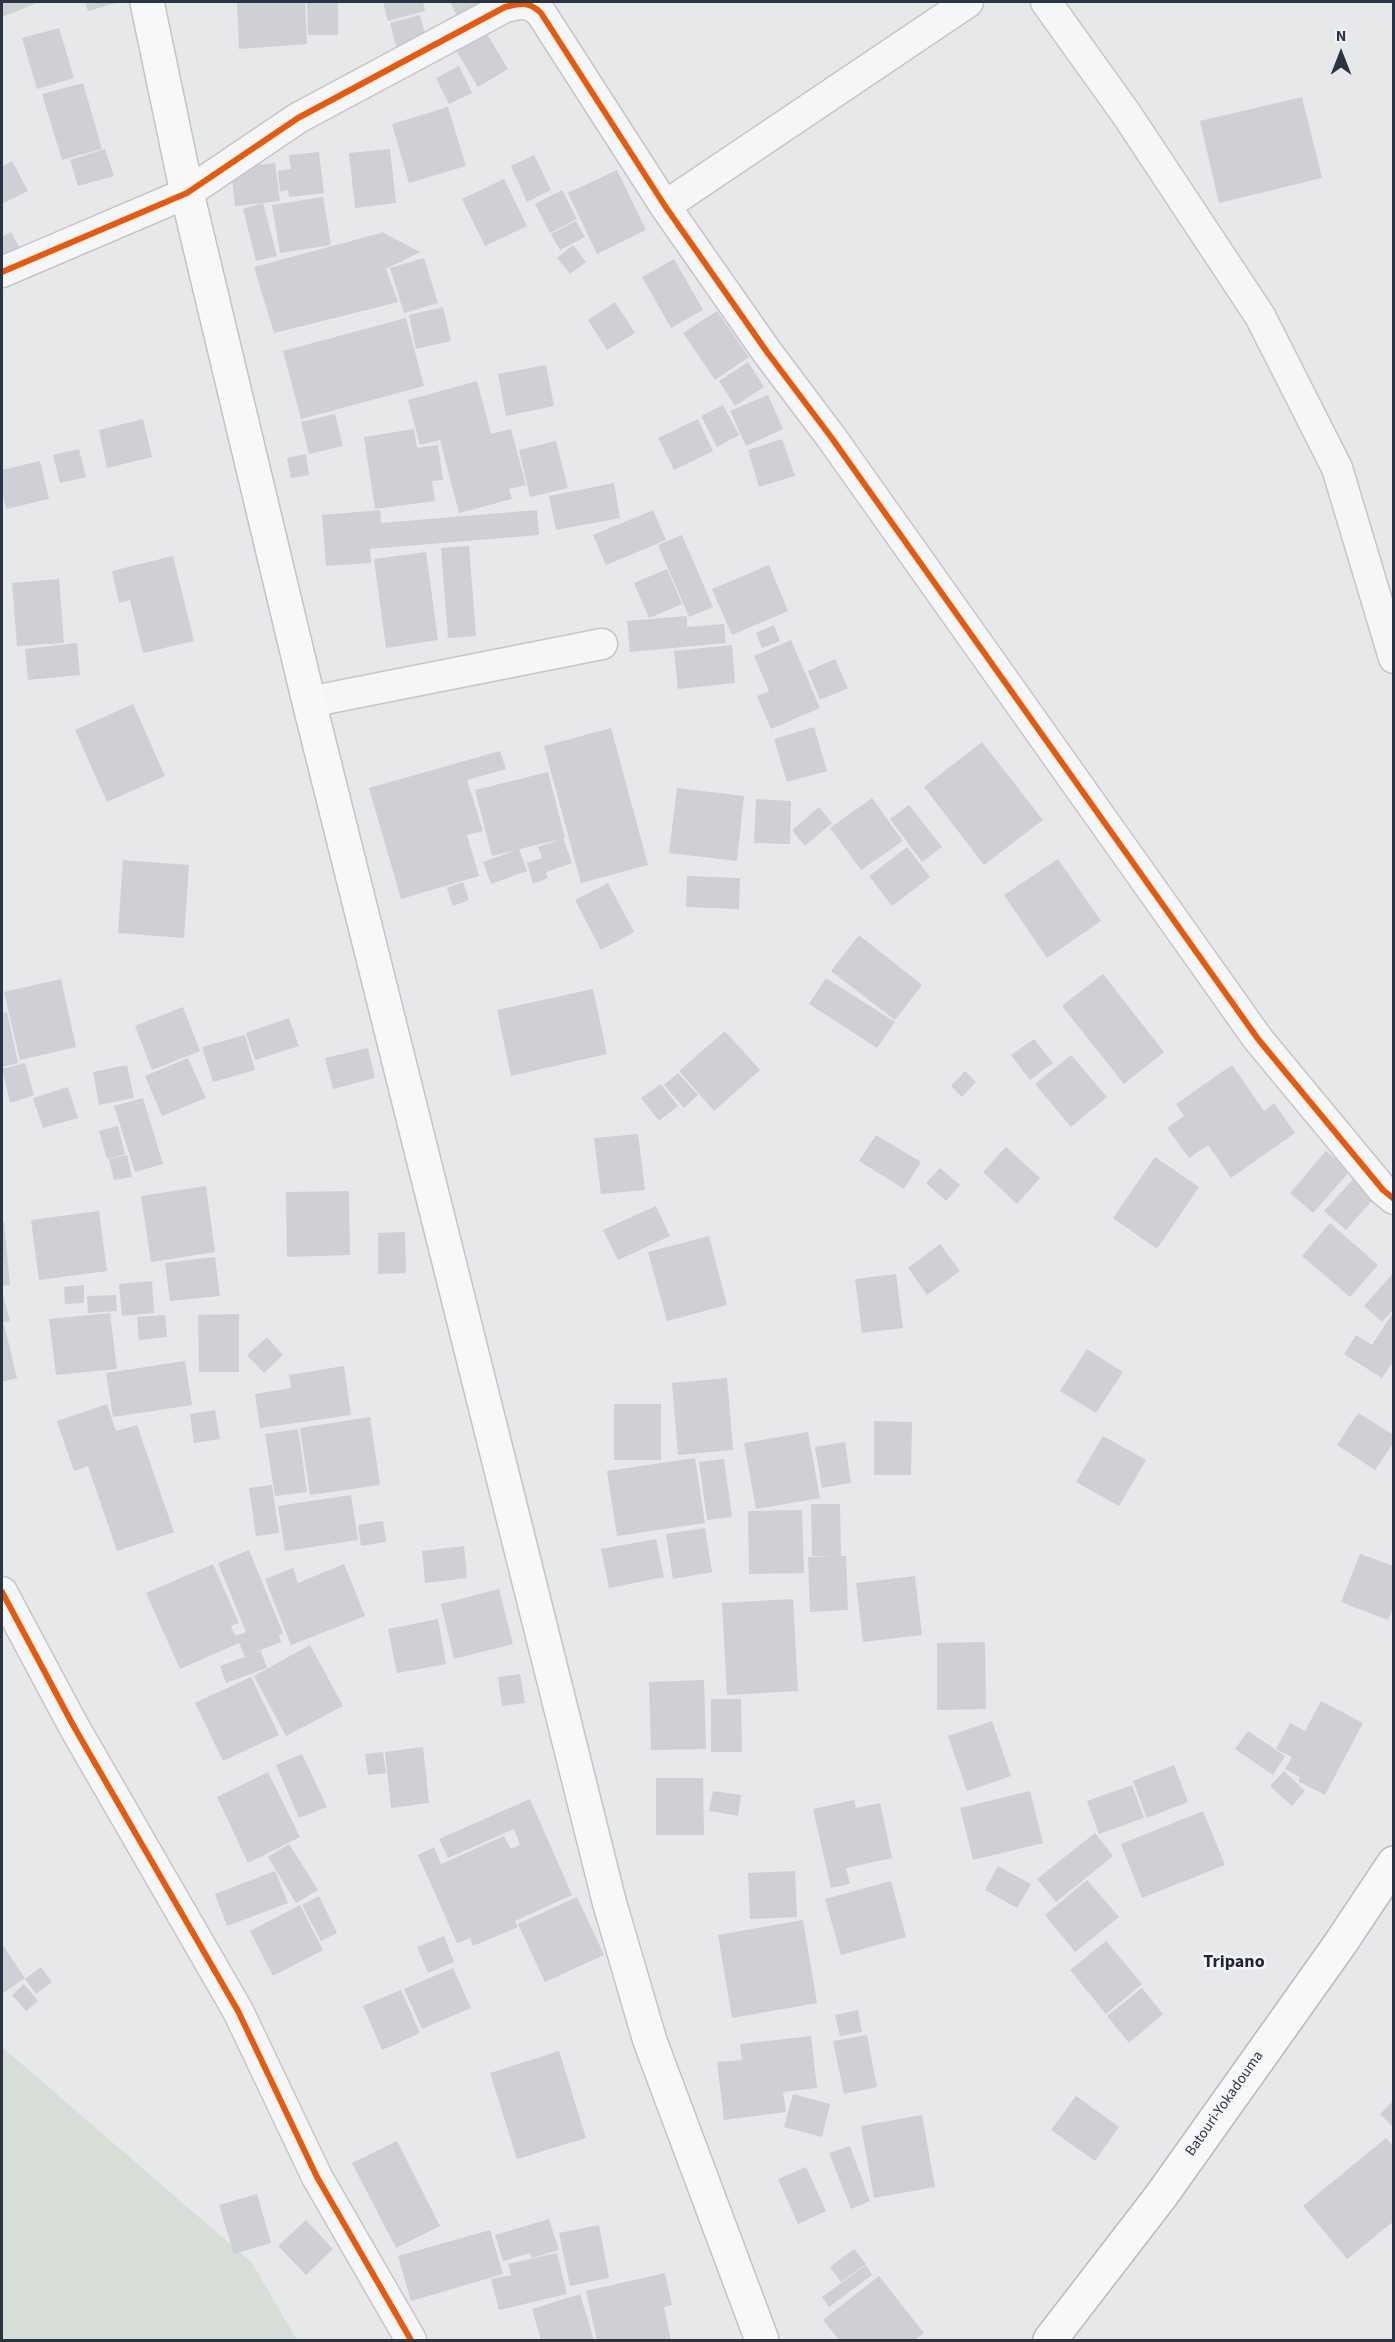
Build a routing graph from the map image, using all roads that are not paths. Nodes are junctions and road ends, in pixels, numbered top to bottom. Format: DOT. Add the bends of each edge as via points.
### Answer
graph roads {
  1 [pos="147,2"];
  2 [pos="968,2"];
  3 [pos="1046,2"];
  4 [pos="187,193"];
  5 [pos="665,206"];
  6 [pos="2,272"];
  7 [pos="602,644"];
  8 [pos="1394,658"];
  9 [pos="309,702"];
  10 [pos="1394,1199"];
  11 [pos="2,1592"];
  12 [pos="1394,1863"];
  13 [pos="411,2340"];
  14 [pos="762,2340"];
  15 [pos="1050,2340"];
  1 -- 4 [label="main road"];
  2 -- 5 [label="street"];
  3 -- 8 [label="street" via="1127,115 1260,316 1337,468"];
  4 -- 5 [label="street" via="297,118 462,28 505,6 522,2 541,13"];
  4 -- 6 [label="street"];
  4 -- 9 [label="main road"];
  5 -- 10 [label="street" via="1258,1039"];
  7 -- 9 [label="street"];
  9 -- 14 [label="main road" via="609,1901 650,2041"];
  11 -- 13 [label="street" via="73,1725 238,2011 317,2177"];
  12 -- 15 [label="main road, Batouri-Yokadouma" via="1161,2196"];
}
